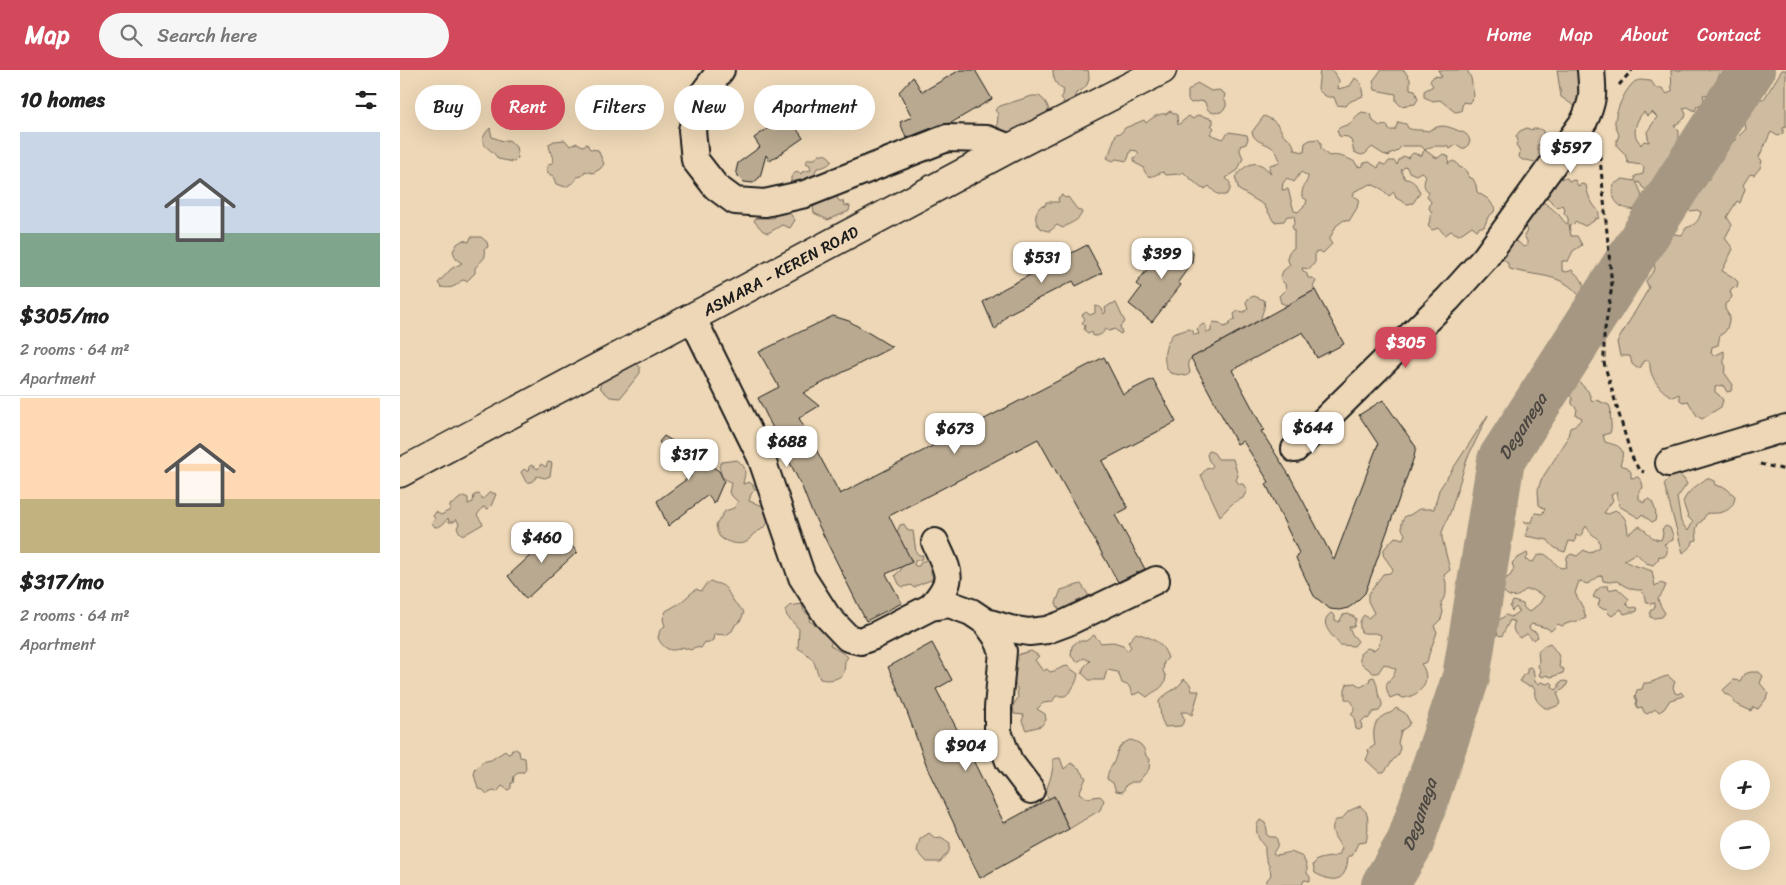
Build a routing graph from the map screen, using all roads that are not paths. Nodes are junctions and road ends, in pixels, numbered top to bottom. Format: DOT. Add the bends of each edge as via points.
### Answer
graph roads {
  1 [pos="721,70"];
  2 [pos="1162,70"];
  3 [pos="1591,70"];
  4 [pos="1010,148"];
  5 [pos="692,317"];
  6 [pos="1786,428"];
  7 [pos="1295,448"];
  8 [pos="1669,463"];
  9 [pos="400,473"];
  10 [pos="935,542"];
  11 [pos="949,573"];
  12 [pos="1156,580"];
  13 [pos="931,607"];
  14 [pos="978,617"];
  15 [pos="1047,630"];
  16 [pos="1003,651"];
  17 [pos="1031,790"];
  1 -- 4 [label="street" via="702,95 692,130 695,160 716,187 735,201 765,203 805,194 947,138 987,139"];
  2 -- 4 [label="highway, ASMARA - KEREN ROAD"];
  3 -- 7 [label="street" via="1594,94 1584,121 1485,258 1448,299"];
  4 -- 5 [label="highway, ASMARA - KEREN ROAD"];
  5 -- 9 [label="highway, ASMARA - KEREN ROAD"];
  5 -- 13 [label="street" via="761,457 802,577 827,616 848,638 860,641"];
  6 -- 8 [label="street"];
  10 -- 11 [label="street"];
  11 -- 13 [label="street" via="948,583"];
  11 -- 14 [label="street"];
  12 -- 15 [label="street"];
  13 -- 14 [label="street" via="949,604"];
  14 -- 15 [label="street" via="1010,629"];
  14 -- 16 [label="street" via="996,636"];
  15 -- 16 [label="street" via="1022,638"];
  16 -- 17 [label="street" via="998,732 1009,761"];
}
